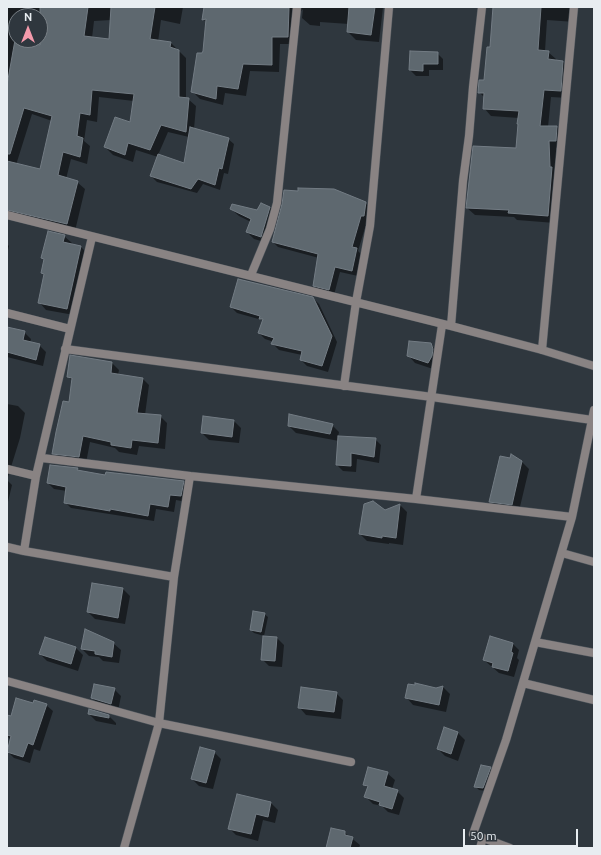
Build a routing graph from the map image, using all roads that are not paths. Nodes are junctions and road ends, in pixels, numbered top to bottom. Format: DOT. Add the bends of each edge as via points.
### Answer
graph roads {
  1 [pos="297,7"];
  2 [pos="389,7"];
  3 [pos="482,7"];
  4 [pos="574,7"];
  5 [pos="7,215"];
  6 [pos="92,236"];
  7 [pos="251,275"];
  8 [pos="356,302"];
  9 [pos="7,313"];
  10 [pos="442,325"];
  11 [pos="451,326"];
  12 [pos="70,329"];
  13 [pos="65,350"];
  14 [pos="542,350"];
  15 [pos="594,366"];
  16 [pos="344,386"];
  17 [pos="432,397"];
  18 [pos="594,410"];
  19 [pos="592,420"];
  20 [pos="42,458"];
  21 [pos="7,469"];
  22 [pos="36,476"];
  23 [pos="190,476"];
  24 [pos="416,499"];
  25 [pos="572,517"];
  26 [pos="7,547"];
  27 [pos="24,551"];
  28 [pos="562,553"];
  29 [pos="594,562"];
  30 [pos="174,577"];
  31 [pos="536,642"];
  32 [pos="594,653"];
  33 [pos="7,681"];
  34 [pos="523,683"];
  35 [pos="594,700"];
  36 [pos="159,722"];
  37 [pos="350,762"];
  38 [pos="483,838"];
  39 [pos="124,848"];
  40 [pos="480,848"];
  41 [pos="510,848"];
  1 -- 7 [label="street" via="276,203 270,229"];
  2 -- 8 [label="street" via="370,226"];
  3 -- 11 [label="street" via="470,136 463,181"];
  4 -- 14 [label="street"];
  5 -- 6 [label="street"];
  6 -- 7 [label="street"];
  6 -- 12 [label="street"];
  7 -- 8 [label="street"];
  8 -- 10 [label="street"];
  8 -- 16 [label="street"];
  9 -- 12 [label="street"];
  10 -- 11 [label="street"];
  10 -- 17 [label="street"];
  11 -- 14 [label="street"];
  12 -- 13 [label="street"];
  13 -- 16 [label="street"];
  13 -- 20 [label="street"];
  14 -- 15 [label="street"];
  16 -- 17 [label="street"];
  17 -- 19 [label="street"];
  17 -- 24 [label="street"];
  18 -- 19 [label="street"];
  19 -- 25 [label="street"];
  20 -- 22 [label="street"];
  20 -- 23 [label="street"];
  21 -- 22 [label="street"];
  22 -- 27 [label="street"];
  23 -- 24 [label="street"];
  23 -- 30 [label="street"];
  24 -- 25 [label="street"];
  25 -- 28 [label="street"];
  26 -- 27 [label="street"];
  27 -- 30 [label="street"];
  28 -- 29 [label="street"];
  28 -- 31 [label="street"];
  30 -- 36 [label="street"];
  31 -- 32 [label="street"];
  31 -- 34 [label="street"];
  33 -- 36 [label="street"];
  34 -- 35 [label="street"];
  34 -- 38 [label="street" via="473,834"];
  36 -- 37 [label="street"];
  36 -- 39 [label="street"];
  38 -- 40 [label="street"];
  38 -- 41 [label="street"];
}
